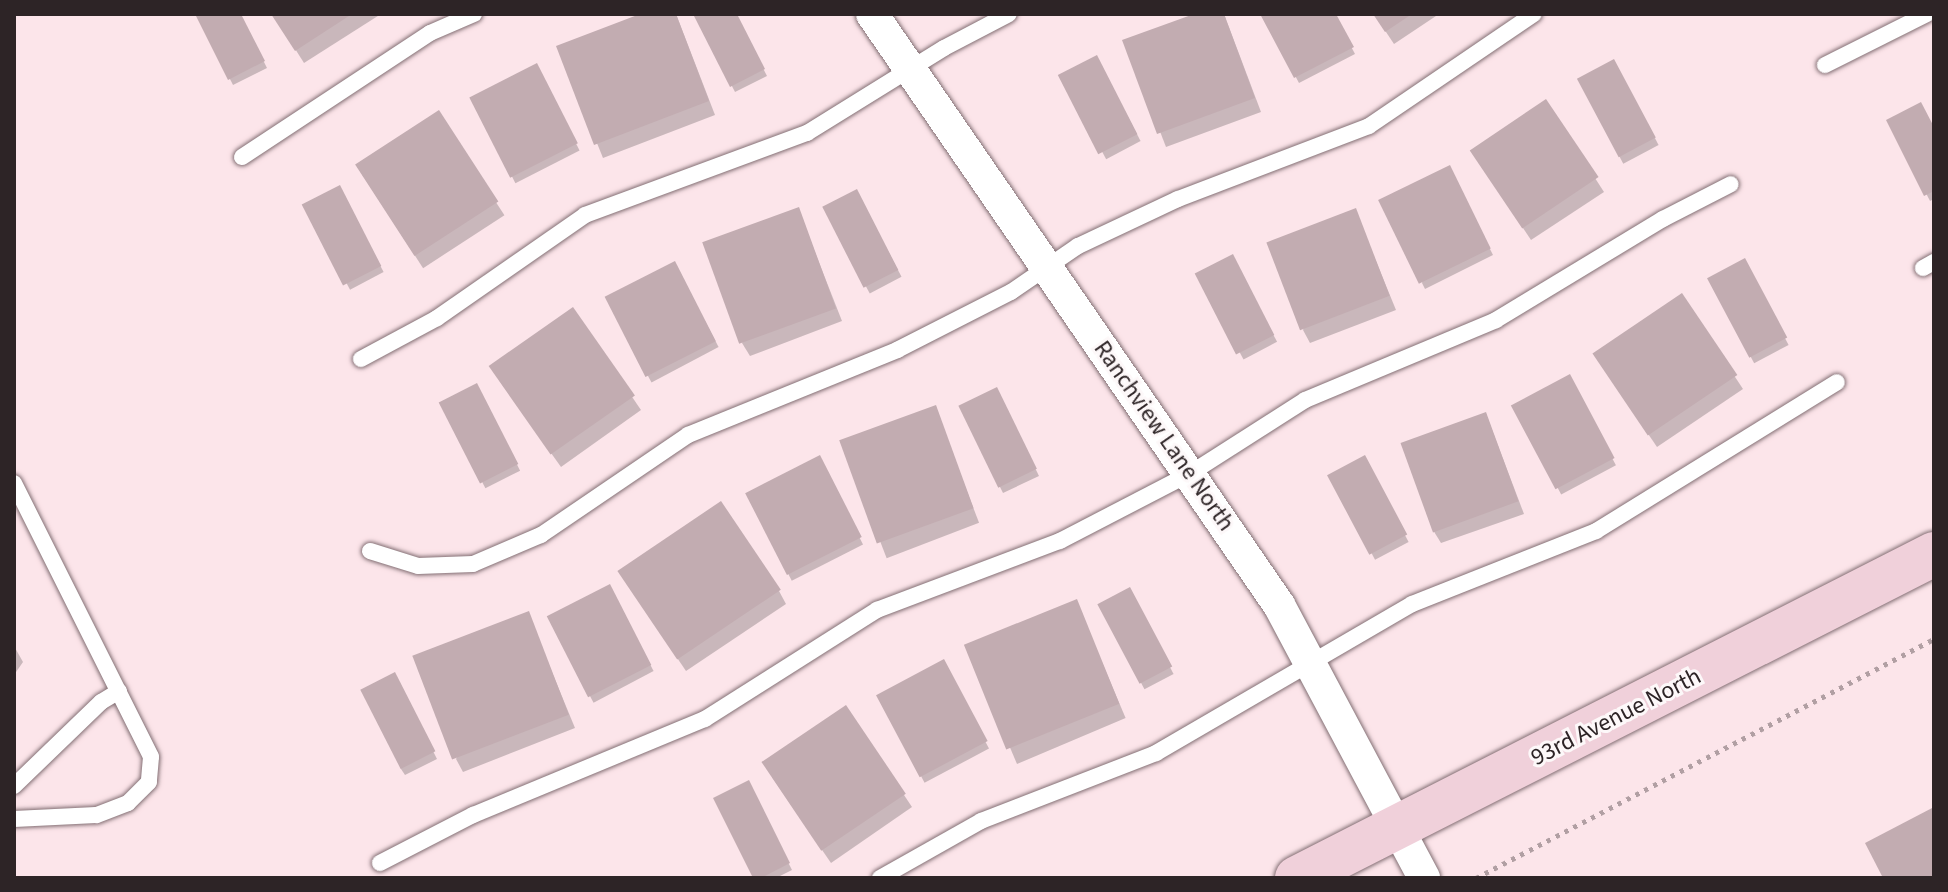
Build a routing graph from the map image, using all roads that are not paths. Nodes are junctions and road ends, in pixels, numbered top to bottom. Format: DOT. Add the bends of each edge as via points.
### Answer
graph roads {
  1 [pos="474,14"];
  2 [pos="872,14"];
  3 [pos="1009,14"];
  4 [pos="1534,14"];
  5 [pos="1927,14"];
  6 [pos="1825,65"];
  7 [pos="910,71"];
  8 [pos="242,157"];
  9 [pos="1731,184"];
  10 [pos="1048,268"];
  11 [pos="361,359"];
  12 [pos="1837,382"];
  13 [pos="1191,473"];
  14 [pos="14,483"];
  15 [pos="370,551"];
  16 [pos="1934,554"];
  17 [pos="1311,662"];
  18 [pos="119,691"];
  19 [pos="14,786"];
  20 [pos="14,819"];
  21 [pos="1398,828"];
  22 [pos="380,863"];
  23 [pos="880,878"];
  24 [pos="1297,878"];
  25 [pos="1424,878"];
  1 -- 8 [label="lane" via="430,33"];
  2 -- 7 [label="street, Ranchview Lane North"];
  3 -- 7 [label="lane"];
  4 -- 10 [label="lane" via="1369,126 1178,199 1078,246"];
  5 -- 6 [label="lane"];
  7 -- 10 [label="street, Ranchview Lane North"];
  7 -- 11 [label="lane" via="807,133 585,215 437,318"];
  9 -- 13 [label="lane" via="1496,320 1305,400"];
  10 -- 13 [label="street, Ranchview Lane North"];
  10 -- 15 [label="lane" via="897,350 688,435 541,535 473,564 418,566"];
  12 -- 17 [label="lane" via="1596,531 1412,604"];
  13 -- 17 [label="street, Ranchview Lane North"];
  13 -- 22 [label="lane" via="1060,541 877,610 705,719 473,815"];
  14 -- 18 [label="lane"];
  16 -- 21 [label="main road, 93rd Avenue North"];
  17 -- 21 [label="street, Ranchview Lane North"];
  17 -- 23 [label="lane" via="1156,753 981,821"];
  18 -- 19 [label="lane"];
  18 -- 20 [label="lane" via="151,757 149,782 128,803 96,815"];
  21 -- 24 [label="main road, 93rd Avenue North"];
  21 -- 25 [label="street, Ranchview Lane North"];
}
